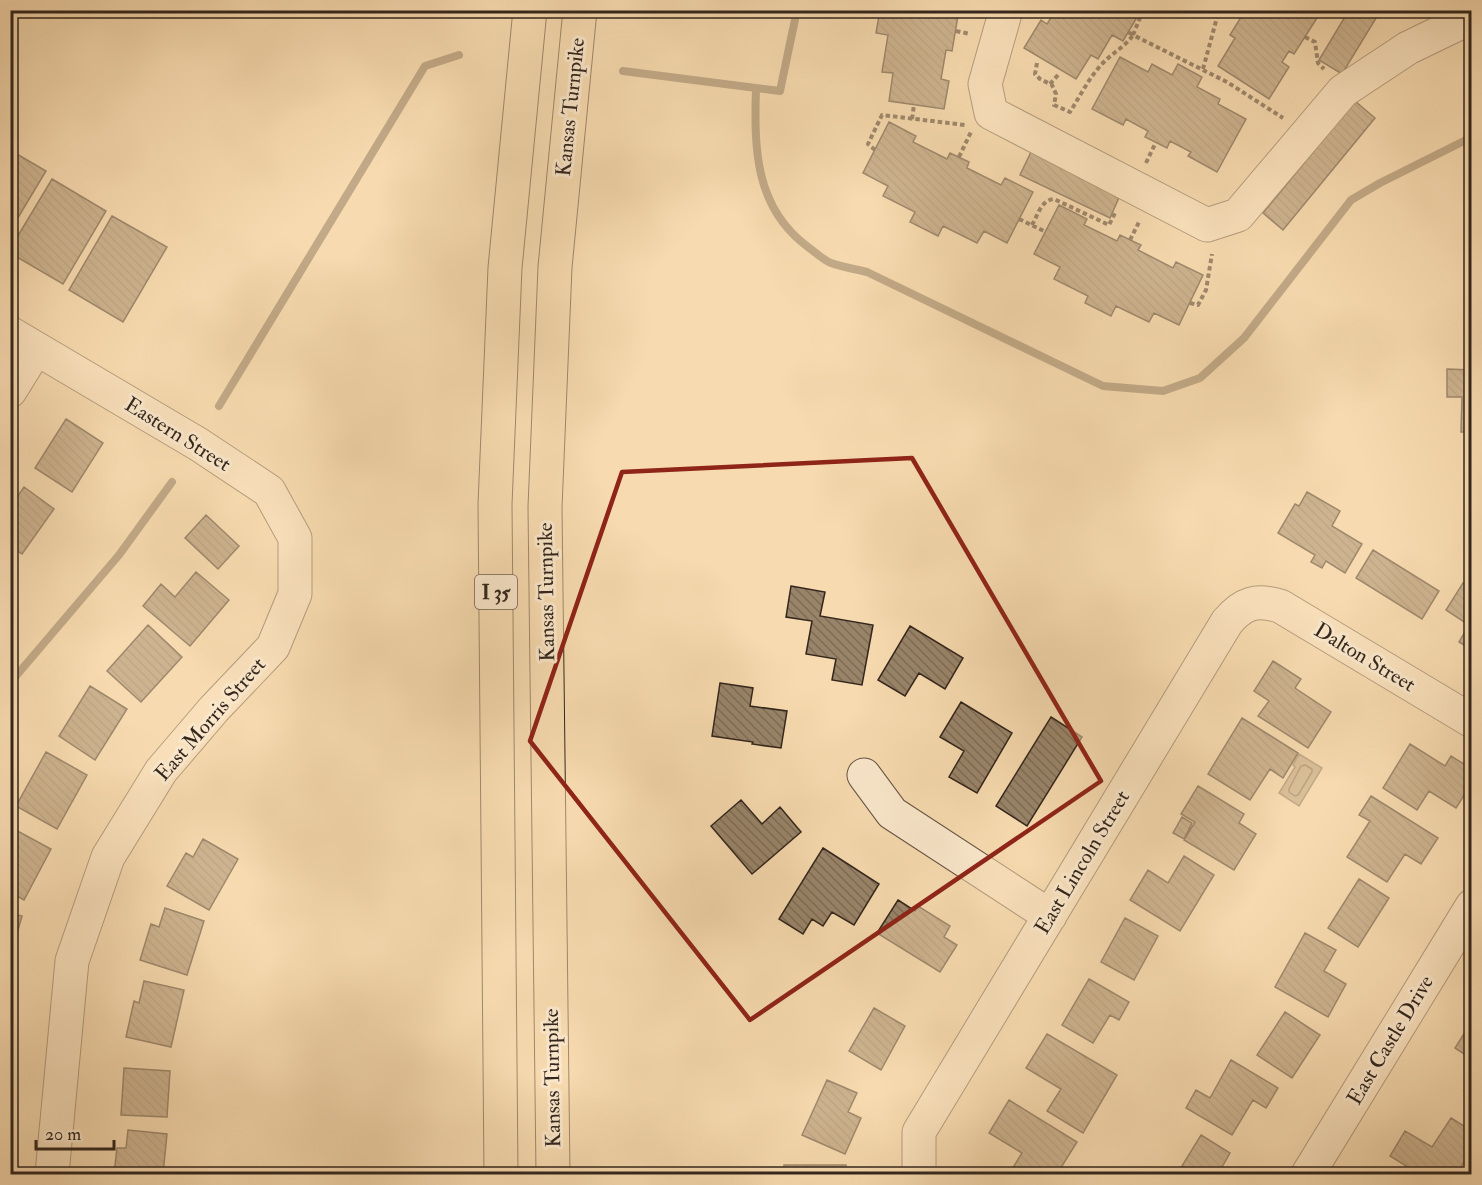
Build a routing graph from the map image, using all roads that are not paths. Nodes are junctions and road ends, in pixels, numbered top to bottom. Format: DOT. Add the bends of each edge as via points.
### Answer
graph roads {
  1 [pos="530,10"];
  2 [pos="580,10"];
  3 [pos="586,10"];
  4 [pos="1006,10"];
  5 [pos="1472,17"];
  6 [pos="575,46"];
  7 [pos="23,341"];
  8 [pos="10,391"];
  9 [pos="295,573"];
  10 [pos="1255,602"];
  11 [pos="1472,721"];
  12 [pos="864,775"];
  13 [pos="1472,906"];
  14 [pos="1050,916"];
  15 [pos="52,1174"];
  16 [pos="501,1174"];
  17 [pos="553,1174"];
  18 [pos="919,1174"];
  19 [pos="1308,1174"];
  1 -- 16 [label="highway, I 35" via="505,268 495,504"];
  2 -- 6 [label="highway, Kansas Turnpike / I 35"];
  3 -- 6 [label="highway"];
  4 -- 5 [label="street" via="985,84 991,113 1207,225 1238,214 1343,91 1408,48"];
  6 -- 17 [label="highway, Kansas Turnpike / I 35" via="555,267 545,507"];
  7 -- 8 [label="street"];
  7 -- 9 [label="street, Eastern Street" via="198,444 269,491 295,538"];
  9 -- 15 [label="street, East Morris Street" via="295,594 273,647 161,771 108,857 72,961"];
  10 -- 11 [label="street, Dalton Street" via="1288,611"];
  10 -- 14 [label="street, East Lincoln Street" via="1240,609 1227,622"];
  12 -- 14 [label="street" via="892,813"];
  13 -- 19 [label="street, East Castle Drive"];
  14 -- 18 [label="street, East Lincoln Street" via="919,1132"];
}
